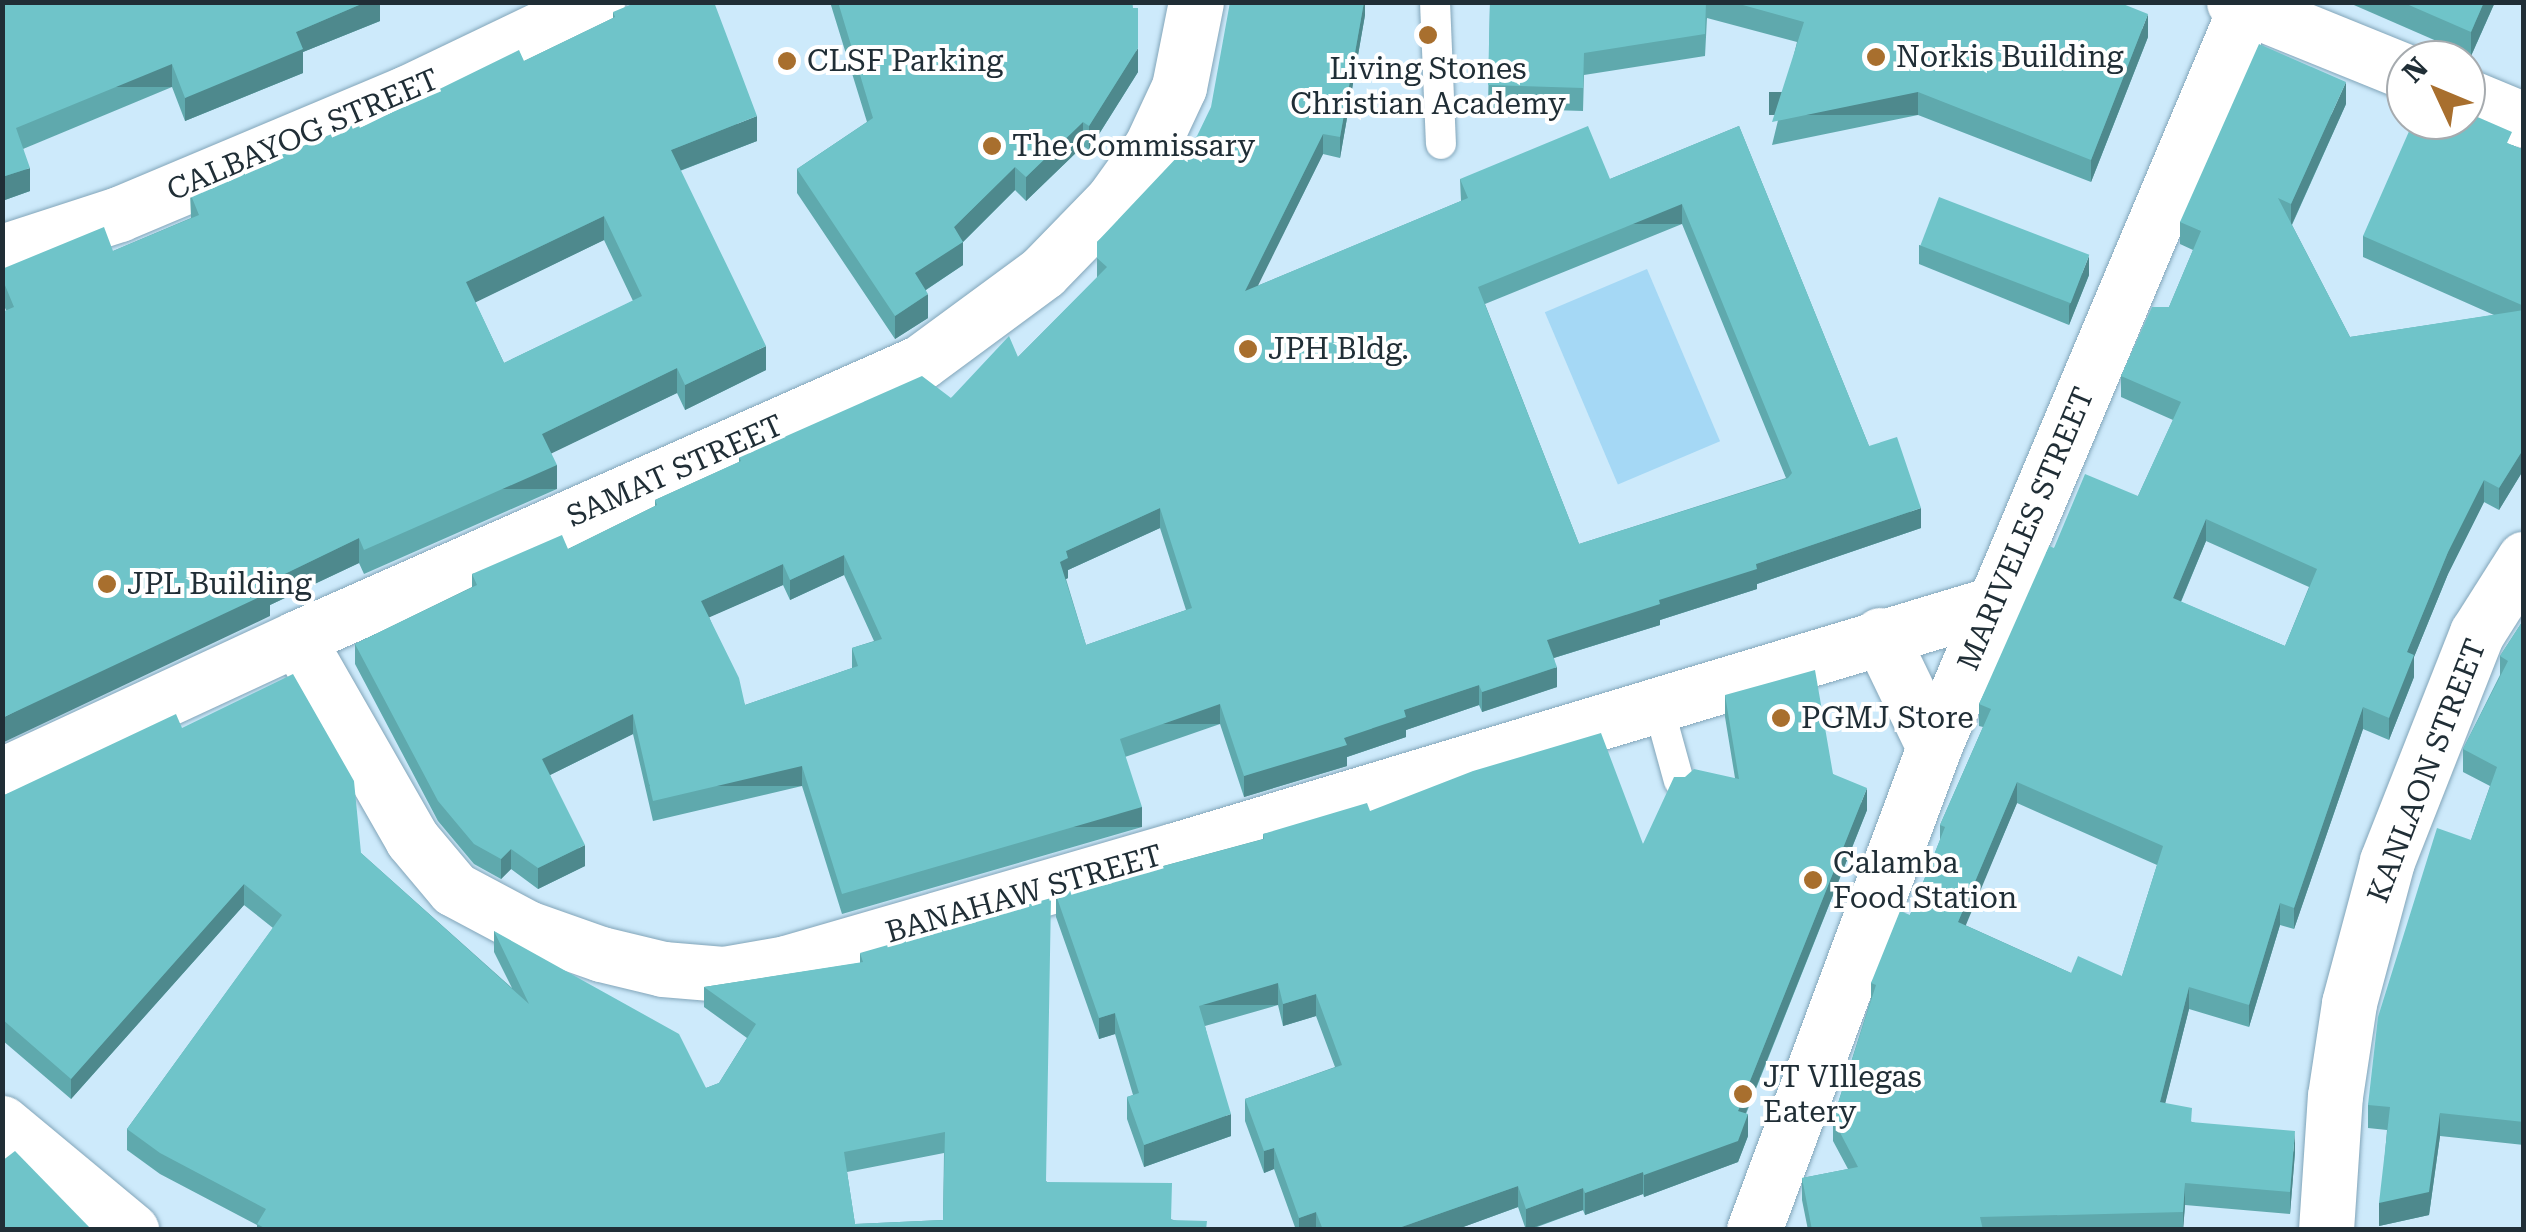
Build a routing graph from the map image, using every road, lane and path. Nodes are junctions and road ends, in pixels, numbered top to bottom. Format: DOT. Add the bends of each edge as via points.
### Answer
graph roads {
  1 [pos="598,2"];
  2 [pos="1196,2"];
  3 [pos="1435,2"];
  4 [pos="2243,4"];
  5 [pos="2386,64"];
  6 [pos="2486,104"];
  7 [pos="2524,120"];
  8 [pos="1441,144"];
  9 [pos="2,252"];
  10 [pos="2524,559"];
  11 [pos="1996,602"];
  12 [pos="1880,635"];
  13 [pos="297,638"];
  14 [pos="1658,704"];
  15 [pos="1934,748"];
  16 [pos="2,775"];
  17 [pos="1679,781"];
  18 [pos="2,1123"];
  19 [pos="1740,1224"];
  20 [pos="131,1230"];
  21 [pos="2326,1230"];
  1 -- 9 [label="street, CALBAYOG STREET" via="408,93 137,206"];
  2 -- 13 [label="street, SAMAT STREET" via="1179,87 1150,147 1112,201 996,310 921,362"];
  3 -- 8 [label="lane"];
  4 -- 5 [label="street"];
  4 -- 11 [label="street, MARIVELES STREET"];
  6 -- 7 [label="street"];
  10 -- 21 [label="street, KANLAON STREET" via="2477,633 2387,861 2348,1003"];
  11 -- 12 [label="street, BANAHAW STREET"];
  11 -- 15 [label="street, MARIVELES STREET"];
  12 -- 14 [label="street, BANAHAW STREET"];
  12 -- 15 [label="street"];
  13 -- 14 [label="street, BANAHAW STREET" via="412,839 454,889 527,928 601,954 723,974 786,963"];
  13 -- 16 [label="street, SAMAT STREET"];
  14 -- 17 [label="lane"];
  15 -- 19 [label="street, MARIVELES STREET"];
  18 -- 20 [label="street"];
}
